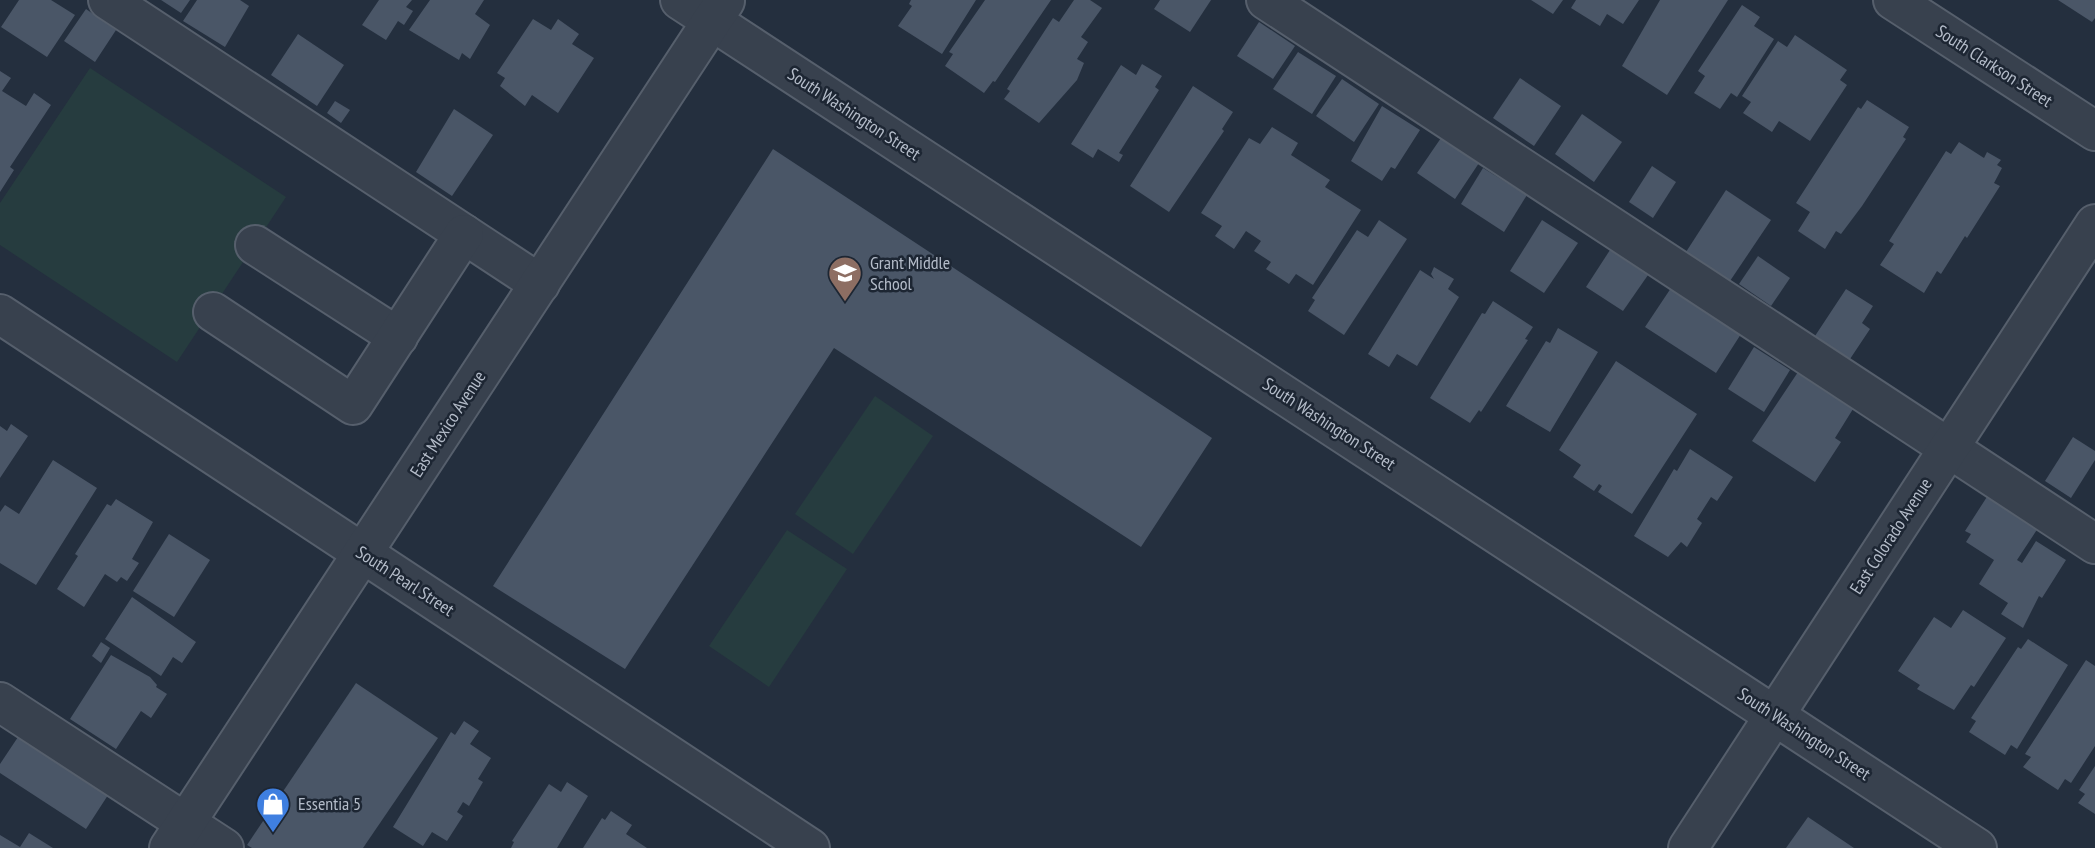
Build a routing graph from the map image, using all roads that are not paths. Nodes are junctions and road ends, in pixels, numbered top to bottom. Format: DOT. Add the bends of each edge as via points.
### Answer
graph roads {
  1 [pos="108,0"];
  2 [pos="680,0"];
  3 [pos="1266,0"];
  4 [pos="1893,0"];
  5 [pos="719,11"];
  6 [pos="2095,131"];
  7 [pos="2095,224"];
  8 [pos="464,234"];
  9 [pos="255,245"];
  10 [pos="540,284"];
  11 [pos="213,312"];
  12 [pos="0,314"];
  13 [pos="398,337"];
  14 [pos="1949,447"];
  15 [pos="2095,544"];
  16 [pos="362,554"];
  17 [pos="0,702"];
  18 [pos="1775,714"];
  19 [pos="177,836"];
  20 [pos="224,848"];
  21 [pos="810,848"];
  22 [pos="1688,848"];
  23 [pos="1977,848"];
  1 -- 8 [label="street"];
  2 -- 5 [label="street, South Washington Street"];
  3 -- 14 [label="street"];
  4 -- 6 [label="street, South Clarkson Street"];
  5 -- 10 [label="street, East Mexico Avenue"];
  5 -- 18 [label="street, South Washington Street"];
  7 -- 14 [label="street, East Colorado Avenue"];
  8 -- 10 [label="street"];
  8 -- 13 [label="street"];
  9 -- 13 [label="street"];
  10 -- 16 [label="street, East Mexico Avenue"];
  11 -- 13 [label="street" via="353,405"];
  12 -- 16 [label="street, South Pearl Street"];
  14 -- 15 [label="street"];
  14 -- 18 [label="street, East Colorado Avenue"];
  16 -- 19 [label="street, East Mexico Avenue"];
  16 -- 21 [label="street, South Pearl Street"];
  17 -- 19 [label="street"];
  18 -- 22 [label="street, East Colorado Avenue"];
  18 -- 23 [label="street, South Washington Street"];
  19 -- 20 [label="street"];
}
